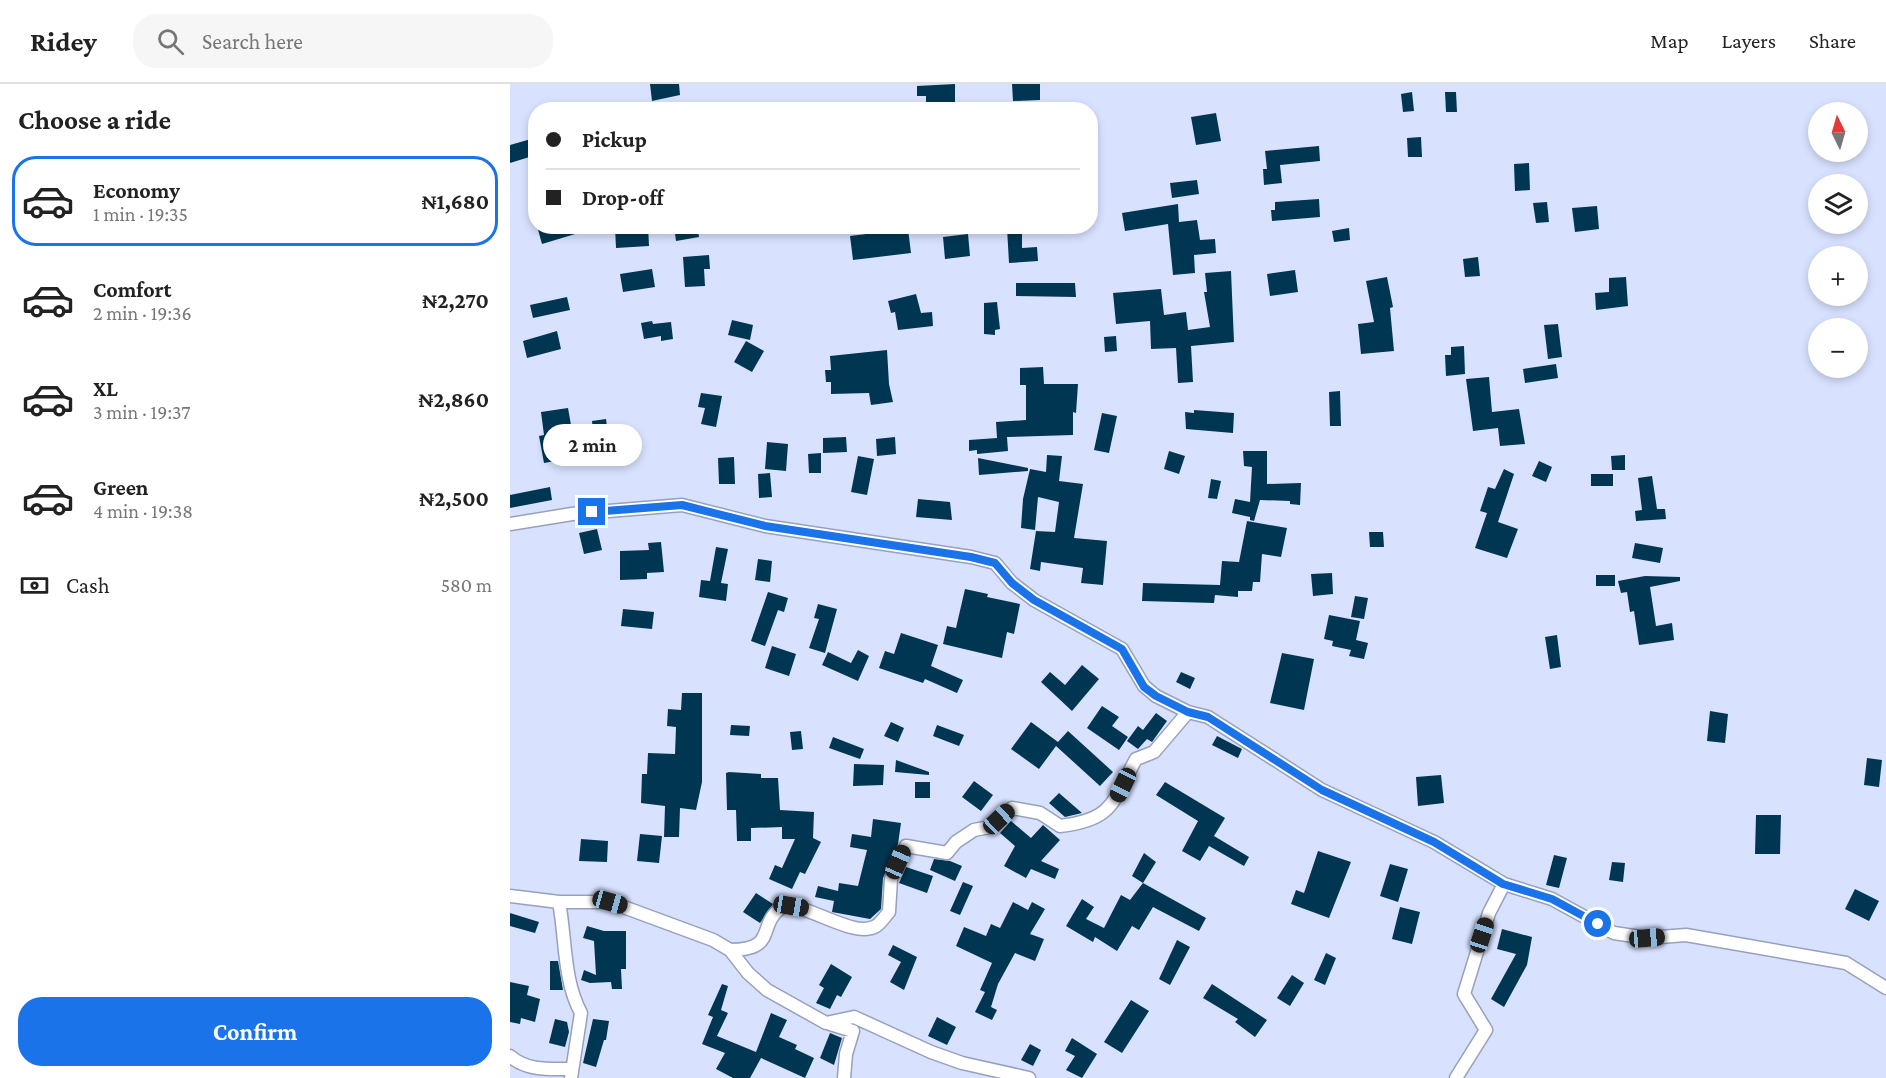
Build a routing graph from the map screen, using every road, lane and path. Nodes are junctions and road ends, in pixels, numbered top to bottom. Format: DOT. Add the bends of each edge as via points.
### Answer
graph roads {
  1 [pos="510,524"];
  2 [pos="1188,712"];
  3 [pos="1503,884"];
  4 [pos="510,896"];
  5 [pos="559,902"];
  6 [pos="730,950"];
  7 [pos="1886,987"];
  8 [pos="830,1024"];
  9 [pos="510,1056"];
  10 [pos="571,1074"];
  11 [pos="844,1078"];
  12 [pos="1029,1078"];
  13 [pos="1456,1078"];
  1 -- 2 [label="street" via="572,514 682,505 765,526 995,563 1034,600 1122,649 1144,687"];
  2 -- 3 [label="street" via="1208,717 1322,790 1434,842"];
  2 -- 6 [label="street" via="1154,752 1136,759 1116,800 1099,817 1060,826 1040,813 1012,808 990,827 974,830 956,842 947,853 906,846 891,879 890,912 875,926 856,929 805,908 784,906 774,915 755,948"];
  3 -- 7 [label="street" via="1552,899 1614,933 1647,938 1686,935 1846,963"];
  3 -- 13 [label="street" via="1489,913 1464,994 1486,1030"];
  4 -- 5 [label="street"];
  5 -- 6 [label="street" via="610,902"];
  5 -- 10 [label="street" via="567,969 581,1013"];
  6 -- 8 [label="street" via="767,990"];
  8 -- 11 [label="street" via="853,1031"];
  8 -- 12 [label="street" via="854,1017 962,1064"];
  9 -- 10 [label="street" via="523,1065"];
}
